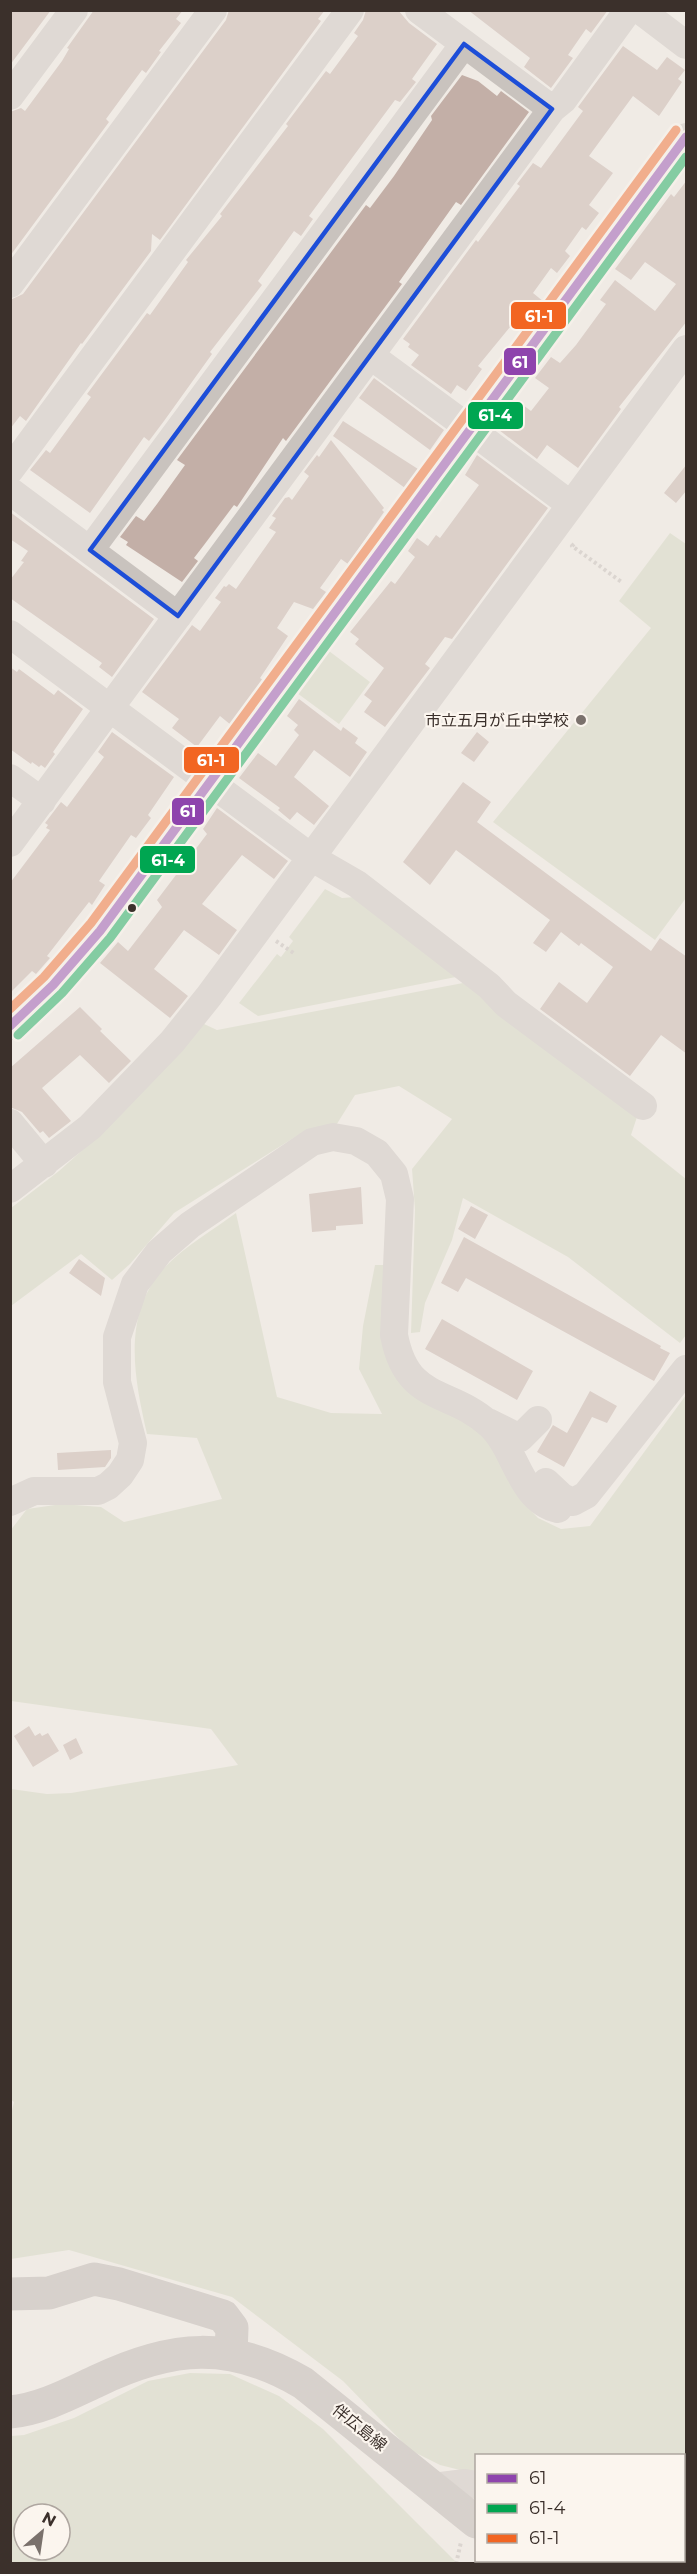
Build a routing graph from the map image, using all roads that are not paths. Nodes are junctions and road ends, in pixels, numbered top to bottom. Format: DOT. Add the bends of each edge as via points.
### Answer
graph roads {
  1 [pos="74,10"];
  2 [pos="213,10"];
  3 [pos="350,10"];
  4 [pos="419,10"];
  5 [pos="632,13"];
  6 [pos="464,44"];
  7 [pos="687,45"];
  8 [pos="10,96"];
  9 [pos="552,109"];
  10 [pos="687,137"];
  11 [pos="10,284"];
  12 [pos="687,349"];
  13 [pos="371,356"];
  14 [pos="458,420"];
  15 [pos="483,439"];
  16 [pos="10,470"];
  17 [pos="10,491"];
  18 [pos="571,505"];
  19 [pos="90,550"];
  20 [pos="178,616"];
  21 [pos="10,634"];
  22 [pos="111,707"];
  23 [pos="10,778"];
  24 [pos="211,782"];
  25 [pos="42,801"];
  26 [pos="10,843"];
  27 [pos="312,858"];
  28 [pos="10,1026"];
  29 [pos="644,1106"];
  30 [pos="10,1123"];
  31 [pos="44,1164"];
  32 [pos="10,1189"];
  33 [pos="687,1369"];
  34 [pos="484,1420"];
  35 [pos="10,1502"];
  36 [pos="558,1509"];
  37 [pos="10,2294"];
  38 [pos="231,2354"];
  39 [pos="10,2412"];
  40 [pos="475,2485"];
  41 [pos="433,2487"];
  42 [pos="469,2531"];
  1 -- 8 [label="street"];
  2 -- 11 [label="street"];
  3 -- 16 [label="street"];
  4 -- 6 [label="street"];
  5 -- 7 [label="street"];
  5 -- 9 [label="street"];
  6 -- 9 [label="street"];
  6 -- 19 [label="street"];
  9 -- 13 [label="street"];
  10 -- 24 [label="street"];
  12 -- 18 [label="street"];
  13 -- 14 [label="street"];
  13 -- 20 [label="street"];
  15 -- 18 [label="street"];
  17 -- 19 [label="street"];
  18 -- 27 [label="street"];
  19 -- 20 [label="street"];
  20 -- 22 [label="street"];
  21 -- 22 [label="street"];
  22 -- 24 [label="street"];
  22 -- 25 [label="street"];
  23 -- 25 [label="street"];
  24 -- 27 [label="street"];
  24 -- 28 [label="street" via="92,941"];
  25 -- 26 [label="street"];
  27 -- 29 [label="street" via="357,884 489,986 506,1004"];
  27 -- 31 [label="street" via="172,1042 90,1127"];
  30 -- 31 [label="street"];
  31 -- 32 [label="street"];
  33 -- 34 [label="street" via="586,1496 573,1502 562,1497 528,1462 529,1429"];
  34 -- 35 [label="street" via="424,1389 411,1377 398,1353 394,1335 400,1199 394,1174 377,1153 356,1141 333,1137 305,1146 190,1225 140,1275 129,1296 117,1337 117,1382 133,1443 130,1460 117,1479 98,1491 34,1491"];
  34 -- 36 [label="street" via="502,1440 535,1498"];
  37 -- 38 [label="main road" via="50,2293 94,2280 119,2284 223,2316 232,2328"];
  38 -- 39 [label="main road, 伴広島線" via="195,2351 150,2359 40,2406"];
  38 -- 41 [label="main road, 伴広島線" via="264,2362 303,2383"];
  40 -- 41 [label="street"];
  41 -- 42 [label="main road, 伴広島線"];
}
